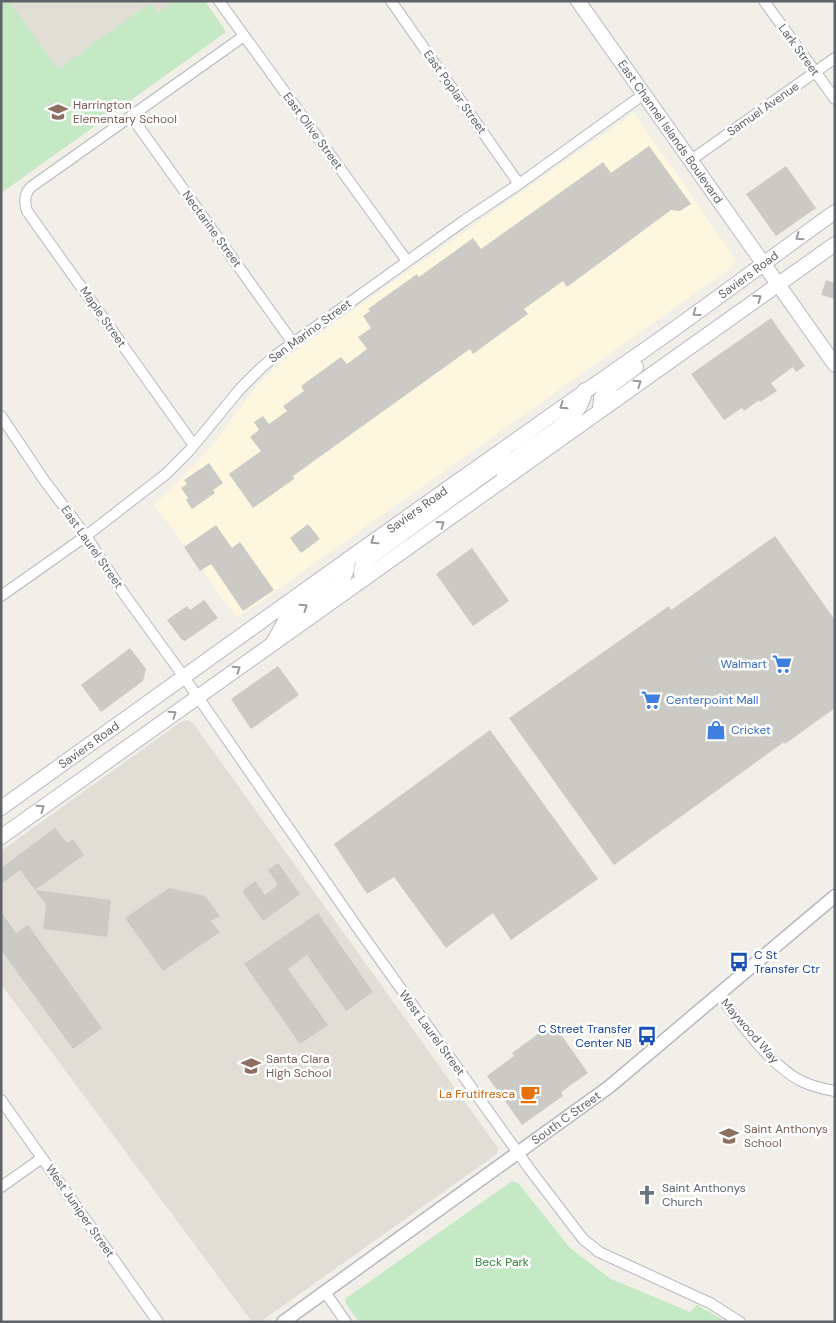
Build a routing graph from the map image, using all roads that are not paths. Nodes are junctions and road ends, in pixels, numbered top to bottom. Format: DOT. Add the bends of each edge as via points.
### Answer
graph roads {
  1 [pos="219,1"];
  2 [pos="391,1"];
  3 [pos="578,1"];
  4 [pos="764,1"];
  5 [pos="244,36"];
  6 [pos="835,58"];
  7 [pos="815,72"];
  8 [pos="644,94"];
  9 [pos="835,99"];
  10 [pos="131,116"];
  11 [pos="691,160"];
  12 [pos="519,184"];
  13 [pos="835,212"];
  14 [pos="835,244"];
  15 [pos="407,261"];
  16 [pos="764,263"];
  17 [pos="778,284"];
  18 [pos="661,338"];
  19 [pos="293,343"];
  20 [pos="835,365"];
  21 [pos="584,390"];
  22 [pos="600,410"];
  23 [pos="3,421"];
  24 [pos="193,444"];
  25 [pos="507,446"];
  26 [pos="497,484"];
  27 [pos="86,536"];
  28 [pos="348,559"];
  29 [pos="364,579"];
  30 [pos="1,596"];
  31 [pos="273,643"];
  32 [pos="184,677"];
  33 [pos="197,697"];
  34 [pos="1,808"];
  35 [pos="1,837"];
  36 [pos="835,896"];
  37 [pos="718,995"];
  38 [pos="835,1091"];
  39 [pos="1,1100"];
  40 [pos="518,1154"];
  41 [pos="42,1158"];
  42 [pos="1,1187"];
  43 [pos="325,1292"];
  44 [pos="158,1322"];
  45 [pos="283,1322"];
  46 [pos="346,1322"];
  47 [pos="740,1322"];
  1 -- 5 [label="street, East Olive Street"];
  2 -- 12 [label="street, East Poplar Street"];
  3 -- 8 [label="main road, East Channel Islands Boulevard"];
  4 -- 7 [label="street, Lark Street"];
  5 -- 10 [label="street"];
  5 -- 15 [label="street, East Olive Street"];
  6 -- 7 [label="street, Samuel Avenue"];
  7 -- 9 [label="street, Lark Street"];
  7 -- 11 [label="street, Samuel Avenue"];
  8 -- 11 [label="main road, East Channel Islands Boulevard"];
  8 -- 12 [label="street, San Marino Street"];
  10 -- 19 [label="street, Nectarine Street"];
  10 -- 24 [label="street, Maple Street" via="31,187 25,196 25,204"];
  11 -- 16 [label="main road, East Channel Islands Boulevard"];
  12 -- 15 [label="street, San Marino Street"];
  13 -- 16 [label="main road, Saviers Road, one-way"];
  14 -- 17 [label="main road, Saviers Road"];
  15 -- 19 [label="street, San Marino Street"];
  16 -- 17 [label="main road, East Channel Islands Boulevard"];
  16 -- 18 [label="main road, Saviers Road, one-way"];
  17 -- 20 [label="main road, East Channel Islands Boulevard"];
  22 -- 17 [label="main road, Saviers Road, one-way"];
  18 -- 21 [label="main road, Saviers Road"];
  18 -- 22 [label="main road" via="646,359 613,384 601,398"];
  19 -- 24 [label="street, San Marino Street" via="262,366"];
  21 -- 25 [label="main road, Saviers Road, one-way"];
  21 -- 26 [label="main road" via="584,401 571,418 516,457"];
  22 -- 26 [label="main road, Saviers Road"];
  23 -- 27 [label="street, East Laurel Street"];
  24 -- 27 [label="street, San Marino Street" via="166,474"];
  25 -- 28 [label="main road, Saviers Road, one-way"];
  25 -- 29 [label="main road" via="495,467 369,558 362,566"];
  29 -- 26 [label="main road, Saviers Road, one-way"];
  27 -- 30 [label="street, San Marino Street"];
  27 -- 32 [label="street, East Laurel Street"];
  31 -- 28 [label="main road, one-way" via="286,620 344,577"];
  28 -- 32 [label="main road, Saviers Road"];
  29 -- 31 [label="main road, Saviers Road"];
  33 -- 31 [label="main road, Saviers Road, one-way"];
  32 -- 33 [label="street, West Laurel Street"];
  32 -- 34 [label="main road, Saviers Road"];
  35 -- 33 [label="main road, Saviers Road, one-way"];
  33 -- 40 [label="street, West Laurel Street"];
  36 -- 37 [label="street, South C Street"];
  37 -- 38 [label="street, Maywood Way" via="768,1055 787,1072 811,1085"];
  37 -- 40 [label="street, South C Street" via="609,1087"];
  39 -- 41 [label="street, West Juniper Street"];
  40 -- 43 [label="street, South C Street"];
  40 -- 47 [label="street, West Laurel Street" via="584,1239 599,1252 710,1303"];
  41 -- 42 [label="street"];
  41 -- 44 [label="street, West Juniper Street"];
  43 -- 45 [label="street, South C Street"];
  43 -- 46 [label="street"];
}
